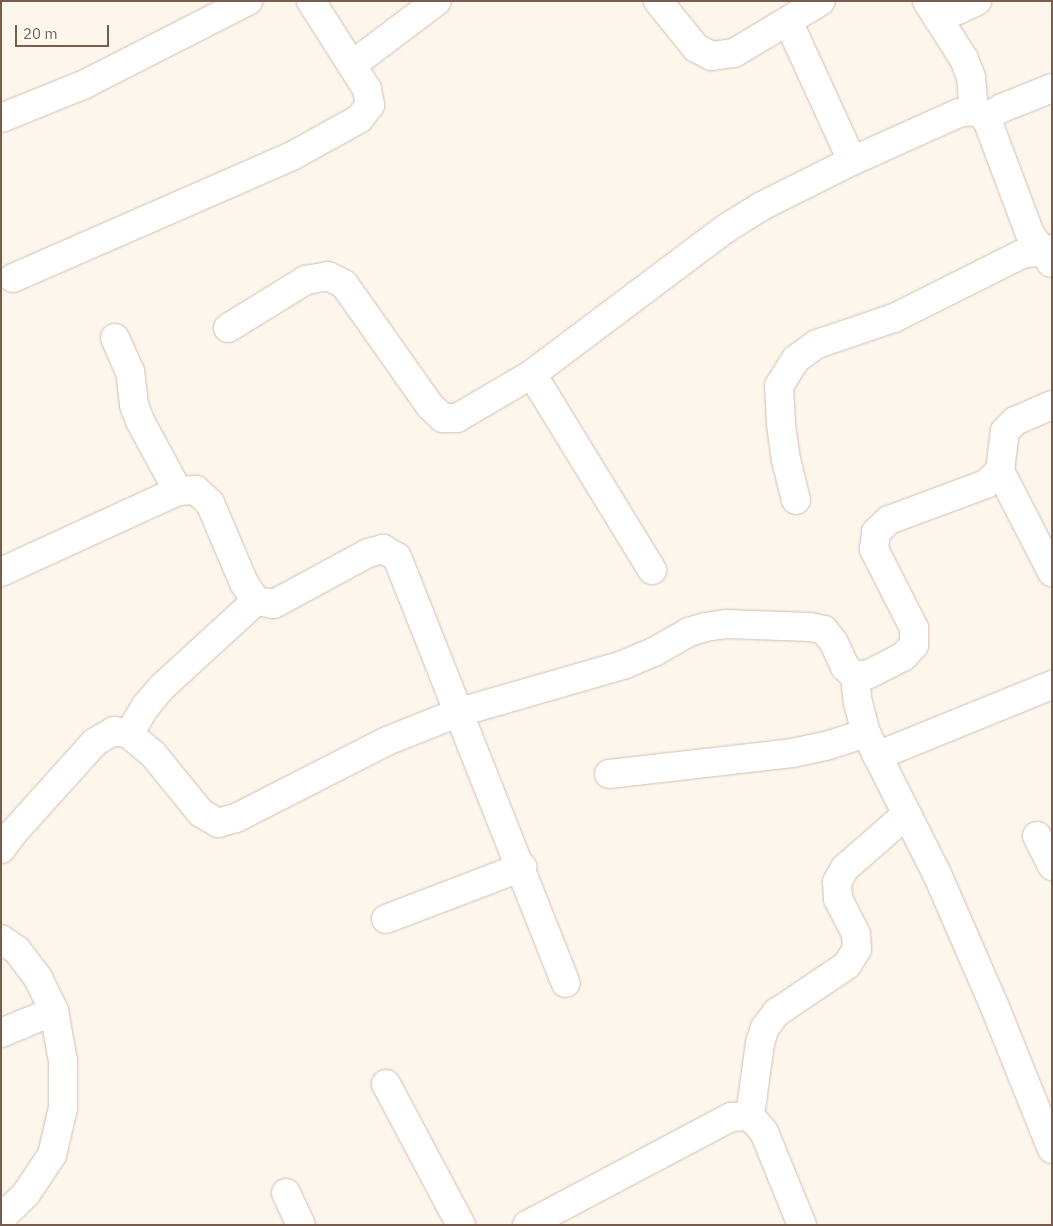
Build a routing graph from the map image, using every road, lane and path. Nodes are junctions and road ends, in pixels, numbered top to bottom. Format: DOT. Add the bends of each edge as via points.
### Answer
graph roads {
  1 [pos="248,1"];
  2 [pos="311,1"];
  3 [pos="437,1"];
  4 [pos="658,1"];
  5 [pos="821,1"];
  6 [pos="976,1"];
  7 [pos="932,10"];
  8 [pos="788,21"];
  9 [pos="352,65"];
  10 [pos="1051,90"];
  11 [pos="980,114"];
  12 [pos="1,118"];
  13 [pos="852,161"];
  14 [pos="1049,254"];
  15 [pos="13,278"];
  16 [pos="228,328"];
  17 [pos="115,338"];
  18 [pos="532,374"];
  19 [pos="1052,404"];
  20 [pos="1000,470"];
  21 [pos="178,491"];
  22 [pos="796,500"];
  23 [pos="652,570"];
  24 [pos="1,572"];
  25 [pos="1052,572"];
  26 [pos="256,601"];
  27 [pos="855,676"];
  28 [pos="1052,685"];
  29 [pos="460,712"];
  30 [pos="129,734"];
  31 [pos="871,745"];
  32 [pos="609,774"];
  33 [pos="907,814"];
  34 [pos="5,834"];
  35 [pos="1037,836"];
  36 [pos="1052,866"];
  37 [pos="522,867"];
  38 [pos="386,919"];
  39 [pos="1,939"];
  40 [pos="566,982"];
  41 [pos="54,1011"];
  42 [pos="1,1033"];
  43 [pos="386,1084"];
  44 [pos="750,1116"];
  45 [pos="1052,1149"];
  46 [pos="286,1193"];
  47 [pos="1,1218"];
  48 [pos="301,1225"];
  49 [pos="461,1225"];
  50 [pos="527,1225"];
  51 [pos="802,1225"];
  1 -- 12 [label="street" via="85,84"];
  2 -- 9 [label="street"];
  3 -- 9 [label="street"];
  4 -- 8 [label="street" via="696,48 712,56 734,53"];
  5 -- 8 [label="street"];
  6 -- 7 [label="street"];
  7 -- 11 [label="street" via="964,59"];
  8 -- 13 [label="street"];
  9 -- 15 [label="street" via="367,89 370,105 359,119 292,156"];
  10 -- 11 [label="street"];
  11 -- 13 [label="street" via="959,114"];
  11 -- 14 [label="street" via="1030,234"];
  13 -- 18 [label="street" via="762,206 725,229"];
  14 -- 22 [label="street" via="1022,254 894,318 817,344 796,359 779,386 785,451"];
  16 -- 18 [label="street" via="306,280 328,276 344,284 430,406 443,418 457,418"];
  17 -- 21 [label="street" via="130,371 134,405 140,421"];
  18 -- 23 [label="street"];
  19 -- 20 [label="street" via="1015,421 1005,431"];
  20 -- 25 [label="street"];
  20 -- 27 [label="street" via="986,484 890,520 876,532 874,549 914,628 914,646 903,657 869,674"];
  21 -- 24 [label="street"];
  21 -- 26 [label="street" via="196,490 210,503 244,583"];
  26 -- 29 [label="street" via="274,604 376,551 383,549 398,556"];
  26 -- 30 [label="street" via="162,687"];
  27 -- 29 [label="street" via="845,667 824,630 726,624 689,632 623,665"];
  27 -- 31 [label="street" via="858,703"];
  28 -- 31 [label="street"];
  29 -- 30 [label="street" via="387,740 236,818 218,823 201,813 153,754"];
  29 -- 37 [label="street"];
  30 -- 34 [label="street" via="114,731 95,742"];
  31 -- 32 [label="street" via="826,746 792,753"];
  31 -- 33 [label="street"];
  33 -- 44 [label="street" via="845,868 837,882 838,899 856,934 857,949 847,965 776,1013 765,1028"];
  33 -- 45 [label="street" via="983,978"];
  35 -- 36 [label="street"];
  37 -- 38 [label="street"];
  37 -- 40 [label="street"];
  39 -- 41 [label="street" via="17,950 38,978"];
  41 -- 42 [label="street"];
  41 -- 47 [label="street" via="63,1061 63,1108 52,1155 26,1194"];
  43 -- 49 [label="street"];
  44 -- 50 [label="street" via="731,1117"];
  44 -- 51 [label="street" via="764,1132"];
  46 -- 48 [label="street"];
}
